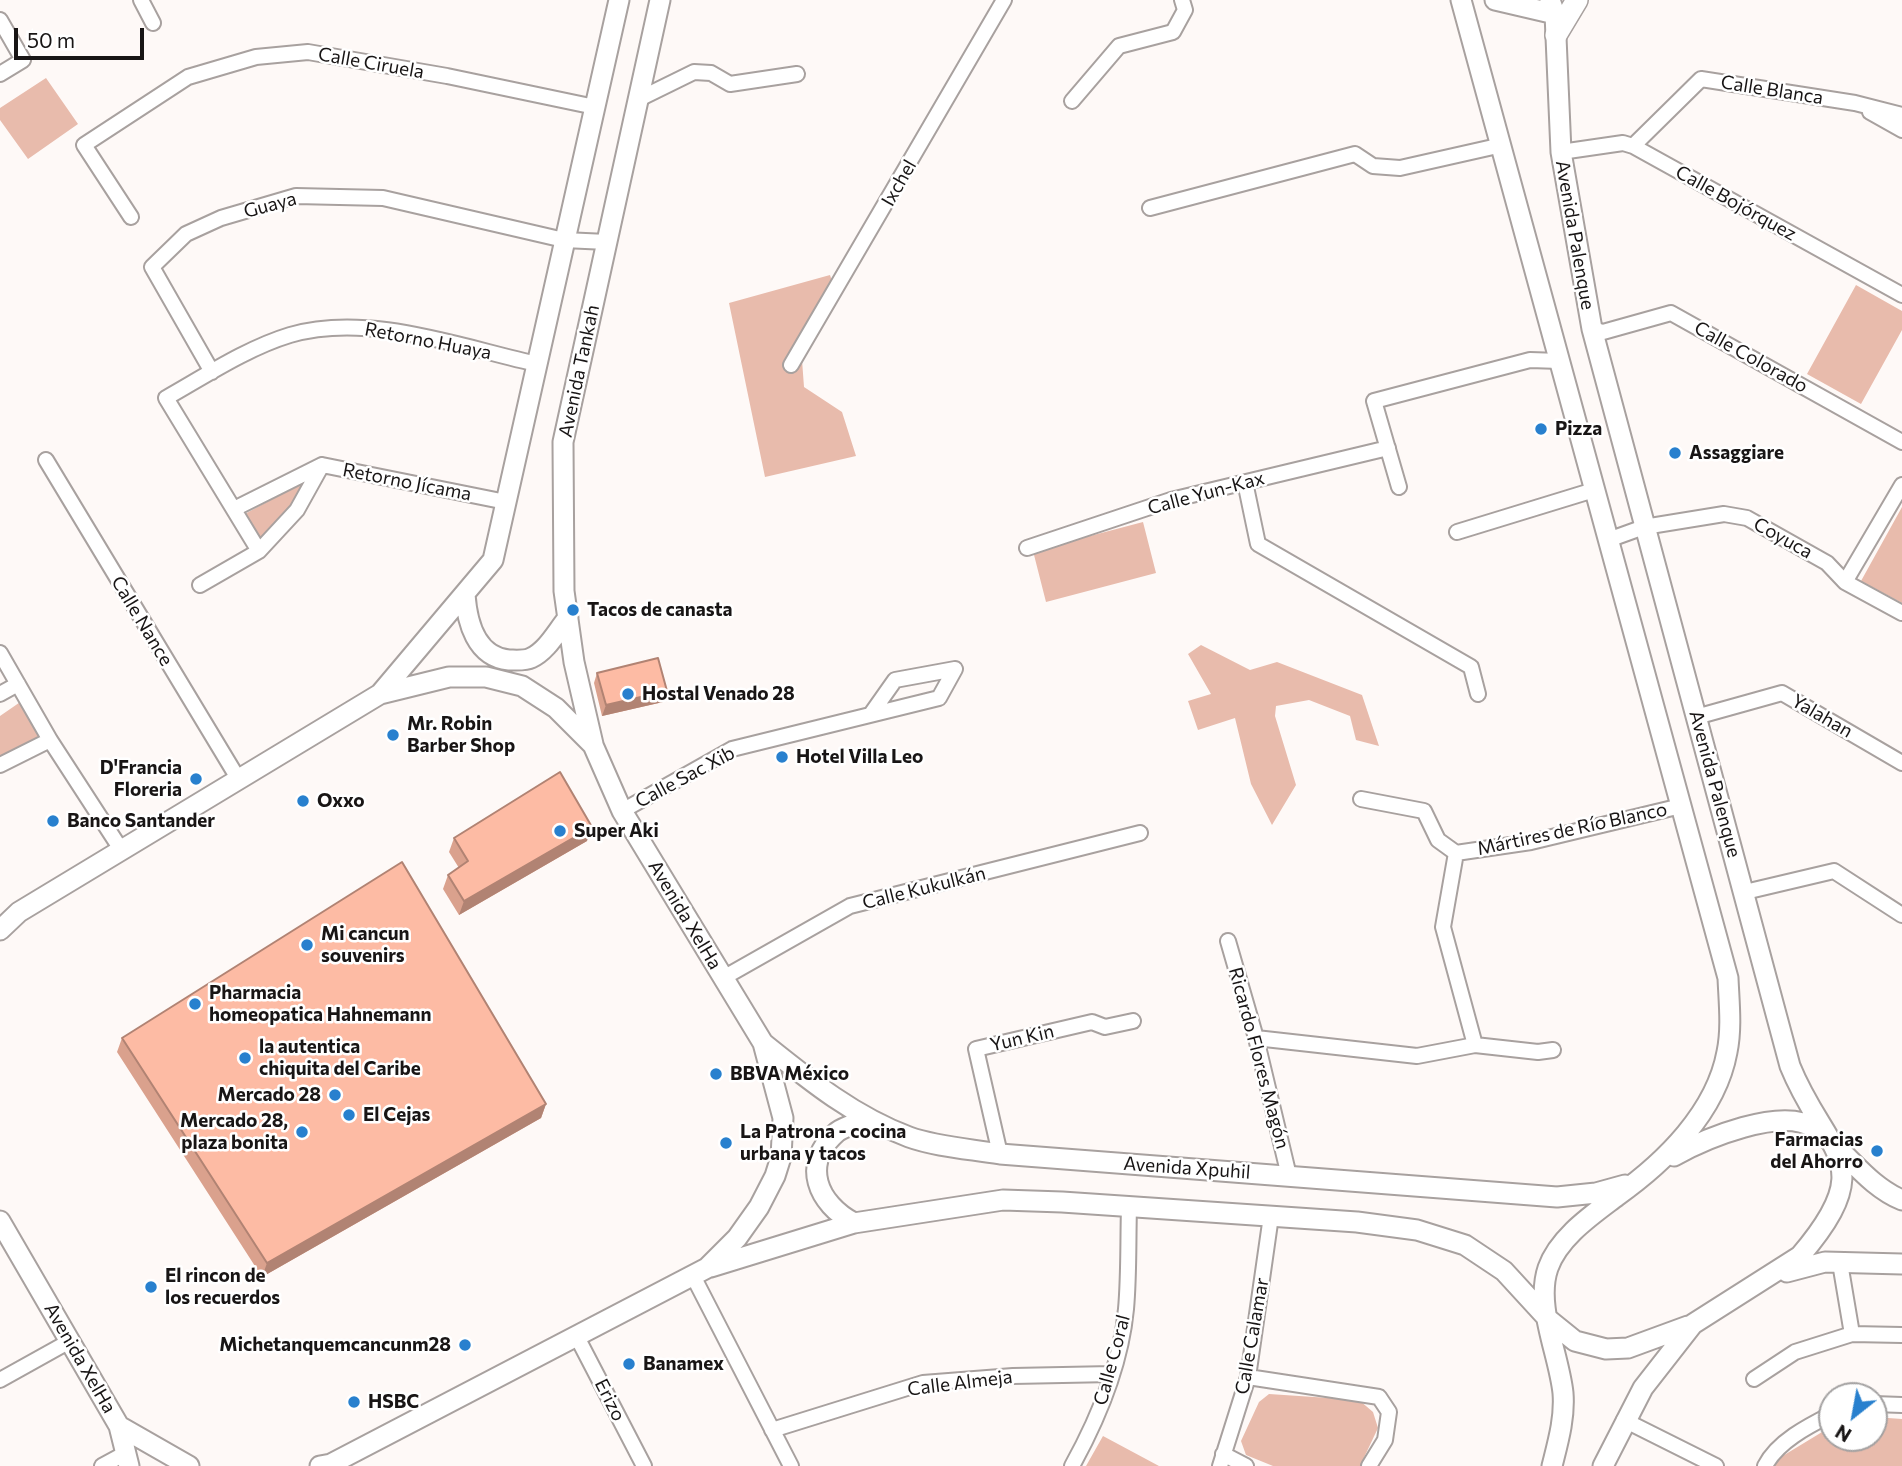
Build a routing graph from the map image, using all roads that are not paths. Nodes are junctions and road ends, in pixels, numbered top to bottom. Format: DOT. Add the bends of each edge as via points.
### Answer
graph roads {
  1 [pos="141,0"];
  2 [pos="619,0"];
  3 [pos="660,0"];
  4 [pos="1004,0"];
  5 [pos="1182,0"];
  6 [pos="1495,0"];
  7 [pos="1577,0"];
  8 [pos="1467,1"];
  9 [pos="1554,16"];
  10 [pos="0,20"];
  11 [pos="153,23"];
  12 [pos="0,74"];
  13 [pos="797,74"];
  14 [pos="637,100"];
  15 [pos="1072,101"];
  16 [pos="1855,103"];
  17 [pos="595,107"];
  18 [pos="1902,115"];
  19 [pos="1902,131"];
  20 [pos="1502,145"];
  21 [pos="1633,146"];
  22 [pos="1561,152"];
  23 [pos="1150,208"];
  24 [pos="131,217"];
  25 [pos="564,240"];
  26 [pos="607,242"];
  27 [pos="1902,295"];
  28 [pos="1592,329"];
  29 [pos="1560,361"];
  30 [pos="537,364"];
  31 [pos="791,365"];
  32 [pos="212,372"];
  33 [pos="1902,442"];
  34 [pos="1388,448"];
  35 [pos="46,460"];
  36 [pos="322,465"];
  37 [pos="1245,482"];
  38 [pos="1902,485"];
  39 [pos="1398,487"];
  40 [pos="1594,490"];
  41 [pos="506,502"];
  42 [pos="234,509"];
  43 [pos="1644,527"];
  44 [pos="1457,532"];
  45 [pos="1608,540"];
  46 [pos="1027,548"];
  47 [pos="258,551"];
  48 [pos="1845,582"];
  49 [pos="200,585"];
  50 [pos="465,594"];
  51 [pos="1902,613"];
  52 [pos="568,618"];
  53 [pos="0,653"];
  54 [pos="18,684"];
  55 [pos="0,694"];
  56 [pos="380,694"];
  57 [pos="1478,694"];
  58 [pos="871,715"];
  59 [pos="1696,717"];
  60 [pos="50,740"];
  61 [pos="593,745"];
  62 [pos="1902,763"];
  63 [pos="0,765"];
  64 [pos="239,780"];
  65 [pos="1361,799"];
  66 [pos="1681,807"];
  67 [pos="622,811"];
  68 [pos="1140,834"];
  69 [pos="122,851"];
  70 [pos="1456,853"];
  71 [pos="1745,892"];
  72 [pos="9,914"];
  73 [pos="1902,915"];
  74 [pos="0,930"];
  75 [pos="1228,941"];
  76 [pos="723,978"];
  77 [pos="1133,1021"];
  78 [pos="1256,1038"];
  79 [pos="763,1043"];
  80 [pos="1475,1045"];
  81 [pos="1553,1050"];
  82 [pos="868,1119"];
  83 [pos="1836,1148"];
  84 [pos="1000,1154"];
  85 [pos="1289,1176"];
  86 [pos="1639,1181"];
  87 [pos="1902,1200"];
  88 [pos="1129,1207"];
  89 [pos="1271,1216"];
  90 [pos="0,1221"];
  91 [pos="854,1223"];
  92 [pos="1840,1262"];
  93 [pos="1902,1264"];
  94 [pos="699,1271"];
  95 [pos="1769,1276"];
  96 [pos="1549,1320"];
  97 [pos="1693,1324"];
  98 [pos="1852,1334"];
  99 [pos="576,1335"];
  100 [pos="1902,1335"];
  101 [pos="70,1341"];
  102 [pos="1112,1374"];
  103 [pos="1248,1377"];
  104 [pos="1754,1379"];
  105 [pos="0,1380"];
  106 [pos="1624,1420"];
  107 [pos="1818,1421"];
  108 [pos="119,1426"];
  109 [pos="772,1430"];
  110 [pos="127,1460"];
  111 [pos="1222,1460"];
  112 [pos="327,1465"];
  113 [pos="102,1466"];
  114 [pos="189,1466"];
  115 [pos="644,1466"];
  116 [pos="791,1466"];
  117 [pos="1072,1466"];
  118 [pos="1246,1466"];
  119 [pos="1369,1466"];
  120 [pos="1552,1466"];
  121 [pos="1602,1466"];
  122 [pos="1716,1466"];
  123 [pos="1765,1466"];
  1 -- 11 [label="street"];
  2 -- 17 [label="street"];
  3 -- 14 [label="street, Avenida Tankah"];
  4 -- 31 [label="street, Ixchel"];
  5 -- 15 [label="street" via="1185,10 1173,32 1119,46"];
  6 -- 9 [label="street"];
  7 -- 9 [label="main road"];
  8 -- 20 [label="street, Avenida Palenque"];
  9 -- 22 [label="street, Avenida Palenque"];
  10 -- 12 [label="street" via="23,60"];
  13 -- 14 [label="street" via="730,84 711,73 694,72"];
  14 -- 26 [label="street, Avenida Tankah"];
  16 -- 18 [label="street, Calle Blanca"];
  16 -- 19 [label="street, Calle Blanca"];
  16 -- 21 [label="street, Calle Blanca" via="1701,79"];
  17 -- 24 [label="street, Calle Ciruela" via="308,52 256,57 188,77 85,145"];
  17 -- 25 [label="street"];
  20 -- 23 [label="street" via="1400,168 1373,166 1355,153"];
  20 -- 29 [label="street, Avenida Palenque"];
  21 -- 22 [label="street, Calle Bojórquez" via="1623,143"];
  21 -- 27 [label="street, Calle Bojórquez"];
  22 -- 28 [label="street, Avenida Palenque"];
  25 -- 26 [label="street"];
  25 -- 30 [label="street"];
  25 -- 32 [label="street, Guaya" via="383,198 296,196 221,218 186,234 152,267"];
  26 -- 52 [label="street, Avenida Tankah" via="563,442"];
  28 -- 33 [label="street, Calle Colorado" via="1603,332 1671,313"];
  28 -- 43 [label="street, Avenida Palenque"];
  29 -- 34 [label="street" via="1530,360 1374,401"];
  29 -- 40 [label="street, Avenida Palenque"];
  30 -- 32 [label="street, Retorno Huaya" via="367,326 291,335"];
  30 -- 41 [label="street"];
  32 -- 42 [label="street, Retorno Huaya" via="166,398"];
  34 -- 37 [label="street, Calle Yun-Kax"];
  34 -- 39 [label="street"];
  35 -- 64 [label="street, Calle Nance"];
  36 -- 41 [label="street, Retorno Jícama"];
  36 -- 42 [label="street, Retorno Jícama"];
  36 -- 47 [label="street" via="297,510"];
  37 -- 46 [label="street, Calle Yun-Kax" via="1171,500"];
  37 -- 57 [label="street" via="1258,544 1471,667"];
  38 -- 48 [label="street"];
  40 -- 44 [label="street"];
  40 -- 45 [label="street, Avenida Palenque"];
  41 -- 50 [label="street" via="493,560"];
  42 -- 47 [label="street"];
  43 -- 45 [label="street, Coyuca"];
  43 -- 48 [label="street, Coyuca" via="1724,514 1747,518 1827,563"];
  43 -- 59 [label="street, Avenida Palenque"];
  45 -- 66 [label="street, Avenida Palenque"];
  47 -- 49 [label="street"];
  48 -- 51 [label="street, Coyuca"];
  50 -- 52 [label="street" via="467,619 482,646 496,659 530,659"];
  50 -- 56 [label="street"];
  52 -- 61 [label="street, Avenida Tankah"];
  53 -- 54 [label="street"];
  54 -- 55 [label="street"];
  54 -- 60 [label="street"];
  56 -- 61 [label="street, Avenida XelHa" via="449,677 486,677 522,686 556,708"];
  56 -- 64 [label="street, Avenida XelHa"];
  58 -- 58 [label="street, Calle Sac Xib" via="939,698 955,668 895,680"];
  58 -- 67 [label="street, Calle Sac Xib" via="732,749"];
  59 -- 62 [label="street, Yalahan" via="1782,694"];
  59 -- 71 [label="street, Avenida Palenque"];
  60 -- 63 [label="street"];
  60 -- 69 [label="street"];
  61 -- 67 [label="street, Avenida XelHa"];
  64 -- 69 [label="street, Avenida XelHa"];
  65 -- 70 [label="street, Mártires de Río Blanco" via="1424,811 1438,840"];
  66 -- 70 [label="street, Mártires de Río Blanco" via="1531,842"];
  66 -- 86 [label="street, Avenida Palenque" via="1728,978 1727,1053 1718,1080 1688,1134"];
  67 -- 76 [label="street, Avenida XelHa"];
  68 -- 76 [label="street, Calle Kukulkán" via="850,906"];
  69 -- 72 [label="street, Avenida XelHa"];
  70 -- 80 [label="street" via="1443,927"];
  71 -- 73 [label="street" via="1834,871"];
  71 -- 83 [label="street, Avenida Palenque" via="1790,1066 1801,1094"];
  72 -- 74 [label="street, Avenida XelHa"];
  75 -- 78 [label="street, Ricardo Flores Magón"];
  76 -- 79 [label="street, Avenida XelHa"];
  77 -- 84 [label="street, Yun Kin" via="1105,1027 1092,1022 976,1049"];
  78 -- 80 [label="street" via="1417,1056"];
  78 -- 85 [label="street, Ricardo Flores Magón"];
  79 -- 82 [label="street, Avenida Xpuhil" via="836,1101"];
  79 -- 94 [label="street, Avenida XelHa" via="783,1118 781,1157 759,1207 737,1238"];
  80 -- 81 [label="street"];
  82 -- 84 [label="street, Avenida Xpuhil" via="912,1138"];
  82 -- 91 [label="street" via="838,1131 817,1167 818,1188 825,1202"];
  83 -- 86 [label="street" via="1812,1126 1767,1123 1692,1146"];
  83 -- 87 [label="street" via="1886,1193"];
  83 -- 95 [label="street, Avenida Palenque" via="1844,1177 1834,1209 1800,1256"];
  84 -- 85 [label="street, Avenida Xpuhil"];
  85 -- 86 [label="street, Avenida Xpuhil" via="1557,1197 1596,1193"];
  86 -- 96 [label="street, Avenida Palenque" via="1591,1215 1562,1245 1549,1267 1544,1289"];
  88 -- 89 [label="street"];
  88 -- 91 [label="street" via="1003,1200"];
  88 -- 102 [label="street, Calle Coral" via="1126,1311"];
  89 -- 96 [label="street" via="1417,1230 1465,1245 1504,1271"];
  89 -- 103 [label="street, Calle Calamar"];
  90 -- 101 [label="street, Avenida XelHa"];
  91 -- 94 [label="street"];
  92 -- 93 [label="street"];
  92 -- 95 [label="street"];
  92 -- 98 [label="street"];
  94 -- 99 [label="street, Avenida XelHa"];
  94 -- 109 [label="street"];
  95 -- 97 [label="street, Avenida Palenque"];
  96 -- 97 [label="street" via="1576,1340 1606,1349 1649,1343"];
  96 -- 120 [label="street, Avenida Palenque" via="1563,1395 1562,1428"];
  97 -- 106 [label="street, Avenida Palenque"];
  98 -- 100 [label="street"];
  98 -- 104 [label="street" via="1795,1352"];
  99 -- 112 [label="street, Avenida XelHa"];
  99 -- 115 [label="street, Erizo"];
  101 -- 105 [label="street"];
  101 -- 108 [label="street, Avenida XelHa"];
  102 -- 109 [label="street, Calle Almeja" via="923,1383"];
  102 -- 117 [label="street, Calle Coral"];
  103 -- 111 [label="street, Calle Calamar"];
  103 -- 119 [label="street" via="1379,1397 1389,1412 1385,1440"];
  106 -- 121 [label="street, Avenida Palenque"];
  106 -- 122 [label="street"];
  107 -- 123 [label="street" via="1770,1455"];
  108 -- 110 [label="street"];
  108 -- 114 [label="street, Avenida XelHa"];
  109 -- 116 [label="street"];
  110 -- 113 [label="street"];
  111 -- 118 [label="street, Calle Calamar"];
}
